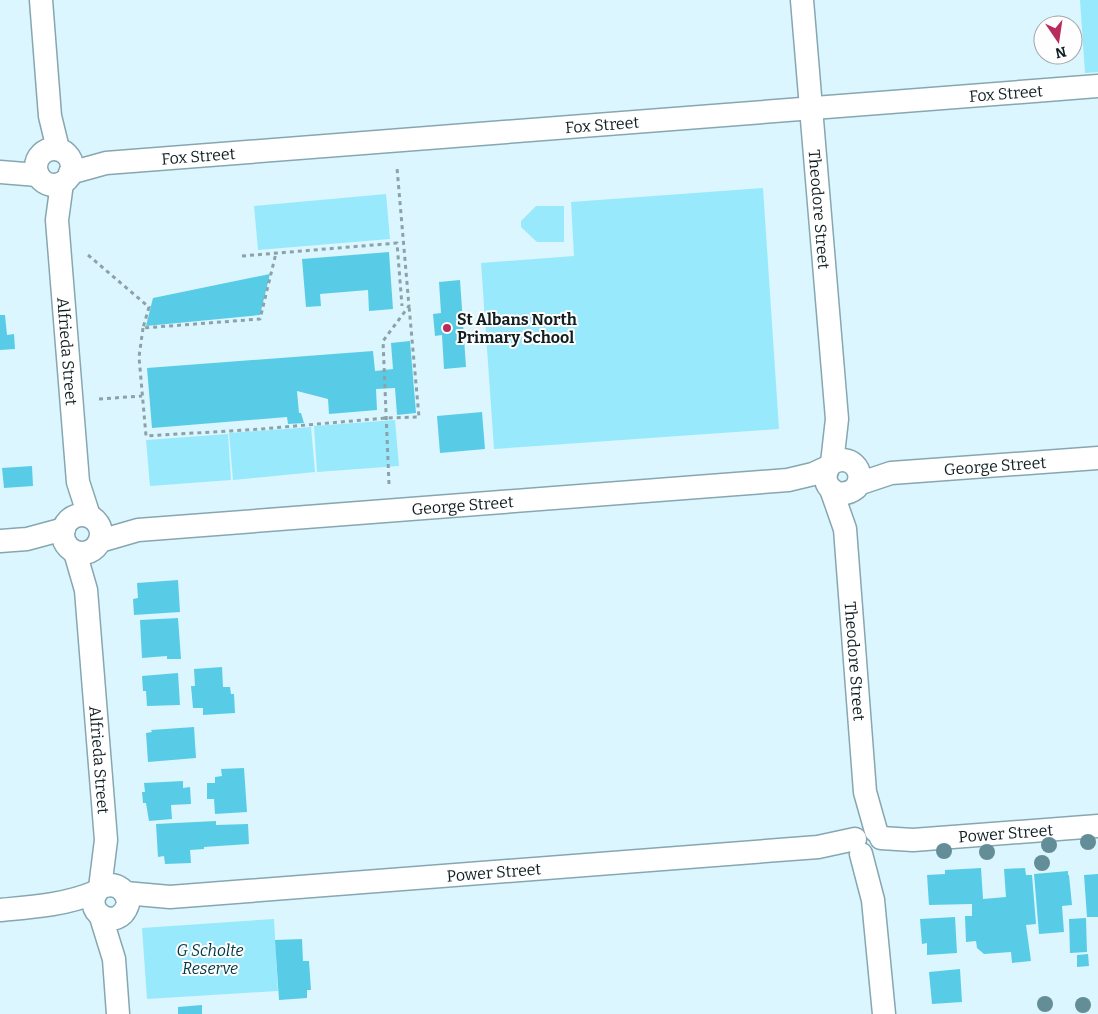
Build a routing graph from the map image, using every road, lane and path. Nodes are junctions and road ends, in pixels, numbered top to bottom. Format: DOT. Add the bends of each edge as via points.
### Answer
graph roads {
  1 [pos="40,0"];
  2 [pos="802,0"];
  3 [pos="1098,86"];
  4 [pos="810,107"];
  5 [pos="53,167"];
  6 [pos="397,168"];
  7 [pos="0,172"];
  8 [pos="276,253"];
  9 [pos="88,255"];
  10 [pos="242,256"];
  11 [pos="402,306"];
  12 [pos="409,306"];
  13 [pos="143,328"];
  14 [pos="142,396"];
  15 [pos="99,399"];
  16 [pos="386,418"];
  17 [pos="1098,458"];
  18 [pos="842,476"];
  19 [pos="389,484"];
  20 [pos="82,534"];
  21 [pos="0,541"];
  22 [pos="1098,826"];
  23 [pos="868,843"];
  24 [pos="111,902"];
  25 [pos="0,910"];
  26 [pos="118,1014"];
  27 [pos="884,1014"];
  1 -- 5 [label="street, Alfrieda Street"];
  2 -- 4 [label="street, Theodore Street"];
  3 -- 4 [label="street, Fox Street"];
  4 -- 5 [label="street, Fox Street"];
  4 -- 18 [label="street, Theodore Street"];
  5 -- 7 [label="street, Fox Street"];
  5 -- 20 [label="street, Alfrieda Street"];
  6 -- 12 [label="path"];
  8 -- 10 [label="path"];
  8 -- 11 [label="path" via="397,243"];
  8 -- 13 [label="path" via="260,319"];
  9 -- 13 [label="path" via="149,308"];
  12 -- 16 [label="path" via="383,342"];
  12 -- 16 [label="path" via="419,418"];
  13 -- 14 [label="path" via="139,357"];
  14 -- 15 [label="path"];
  14 -- 16 [label="path" via="146,436"];
  16 -- 19 [label="path"];
  17 -- 18 [label="street, George Street"];
  18 -- 20 [label="street, George Street" via="813,474 788,480"];
  18 -- 23 [label="street, Theodore Street"];
  20 -- 21 [label="street, George Street"];
  20 -- 24 [label="street, Alfrieda Street" via="106,840 114,870"];
  22 -- 23 [label="street, Power Street"];
  23 -- 24 [label="street, Power Street" via="170,897 140,904"];
  23 -- 27 [label="street, Theodore Street"];
  24 -- 25 [label="street, Power Street" via="80,899"];
  24 -- 26 [label="street, Alfrieda Street"];
}
